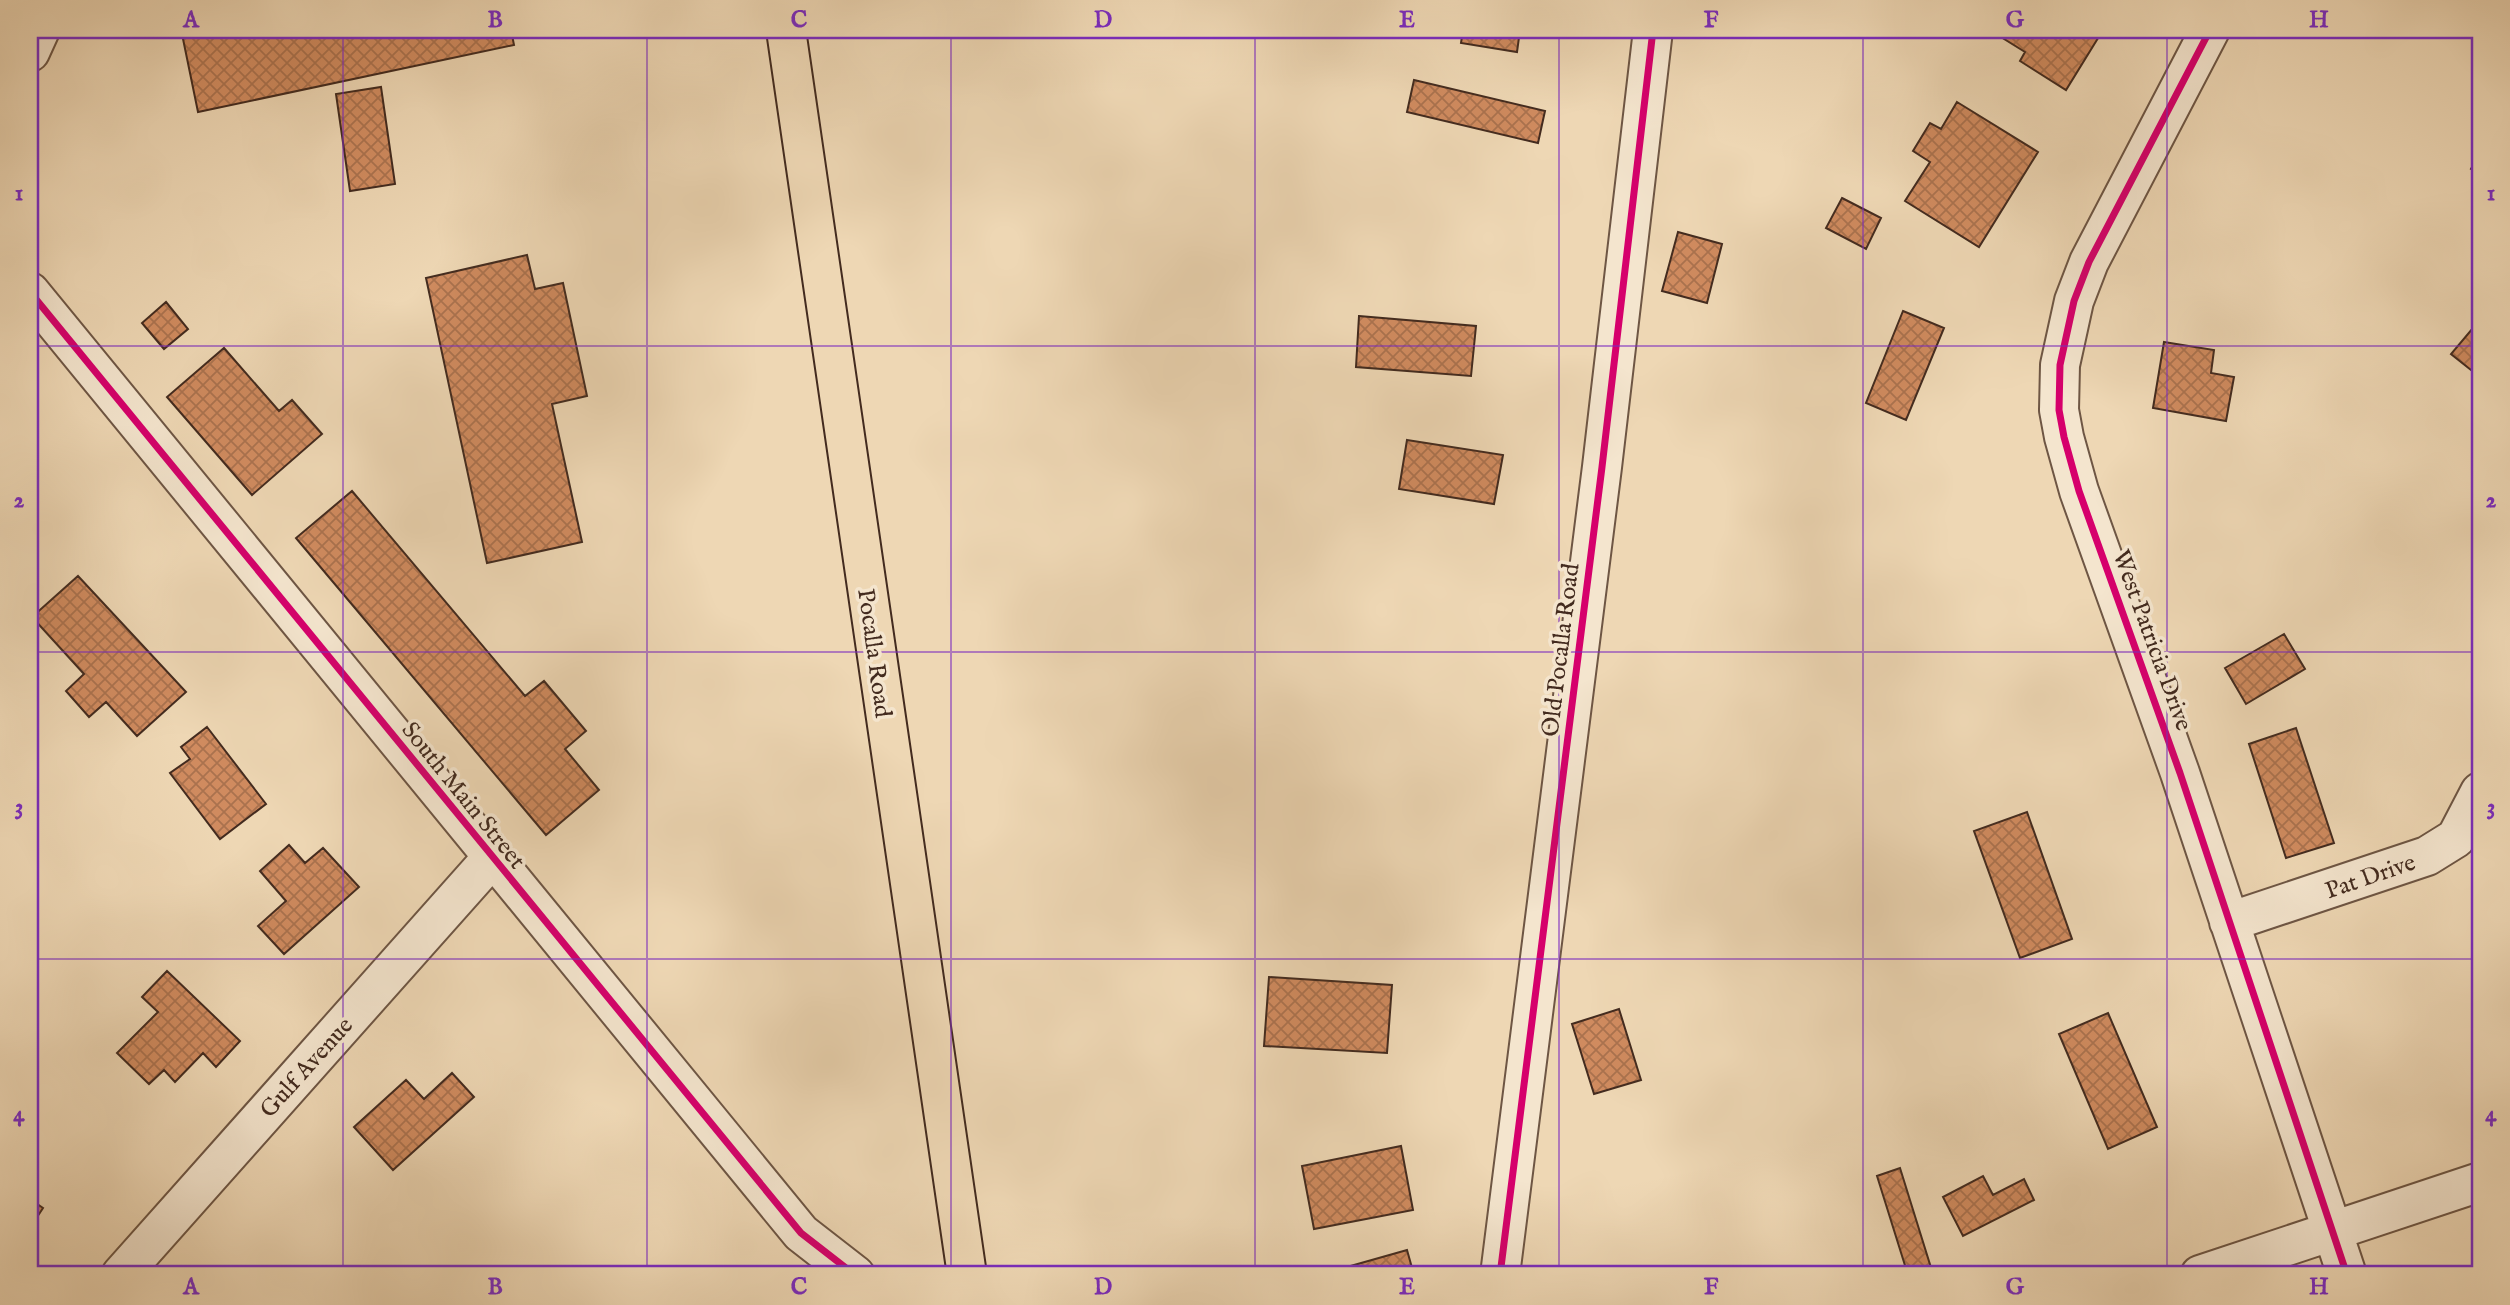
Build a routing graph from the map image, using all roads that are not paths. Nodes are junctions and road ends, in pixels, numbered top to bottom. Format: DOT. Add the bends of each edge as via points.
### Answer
graph roads {
  1 [pos="40,30"];
  2 [pos="786,30"];
  3 [pos="1653,30"];
  4 [pos="2210,30"];
  5 [pos="30,52"];
  6 [pos="30,292"];
  7 [pos="2480,792"];
  8 [pos="491,859"];
  9 [pos="2229,922"];
  10 [pos="2480,1182"];
  11 [pos="2333,1230"];
  12 [pos="121,1275"];
  13 [pos="855,1275"];
  14 [pos="967,1275"];
  15 [pos="1500,1275"];
  16 [pos="2200,1275"];
  17 [pos="2347,1275"];
  1 -- 5 [label="street"];
  2 -- 14 [label="main road, Pocalla Road"];
  3 -- 15 [label="street, Old Pocalla Road"];
  4 -- 9 [label="street, West Patricia Drive" via="2089,262 2074,301 2060,365 2059,410 2079,491"];
  6 -- 8 [label="street, South Main Street"];
  7 -- 9 [label="street, Pat Drive" via="2456,838 2427,856"];
  8 -- 12 [label="street, Gulf Avenue"];
  8 -- 13 [label="street, South Main Street" via="801,1233"];
  9 -- 11 [label="street, West Patricia Drive"];
  10 -- 11 [label="street"];
  11 -- 16 [label="street"];
  11 -- 17 [label="street, West Patricia Drive"];
}
